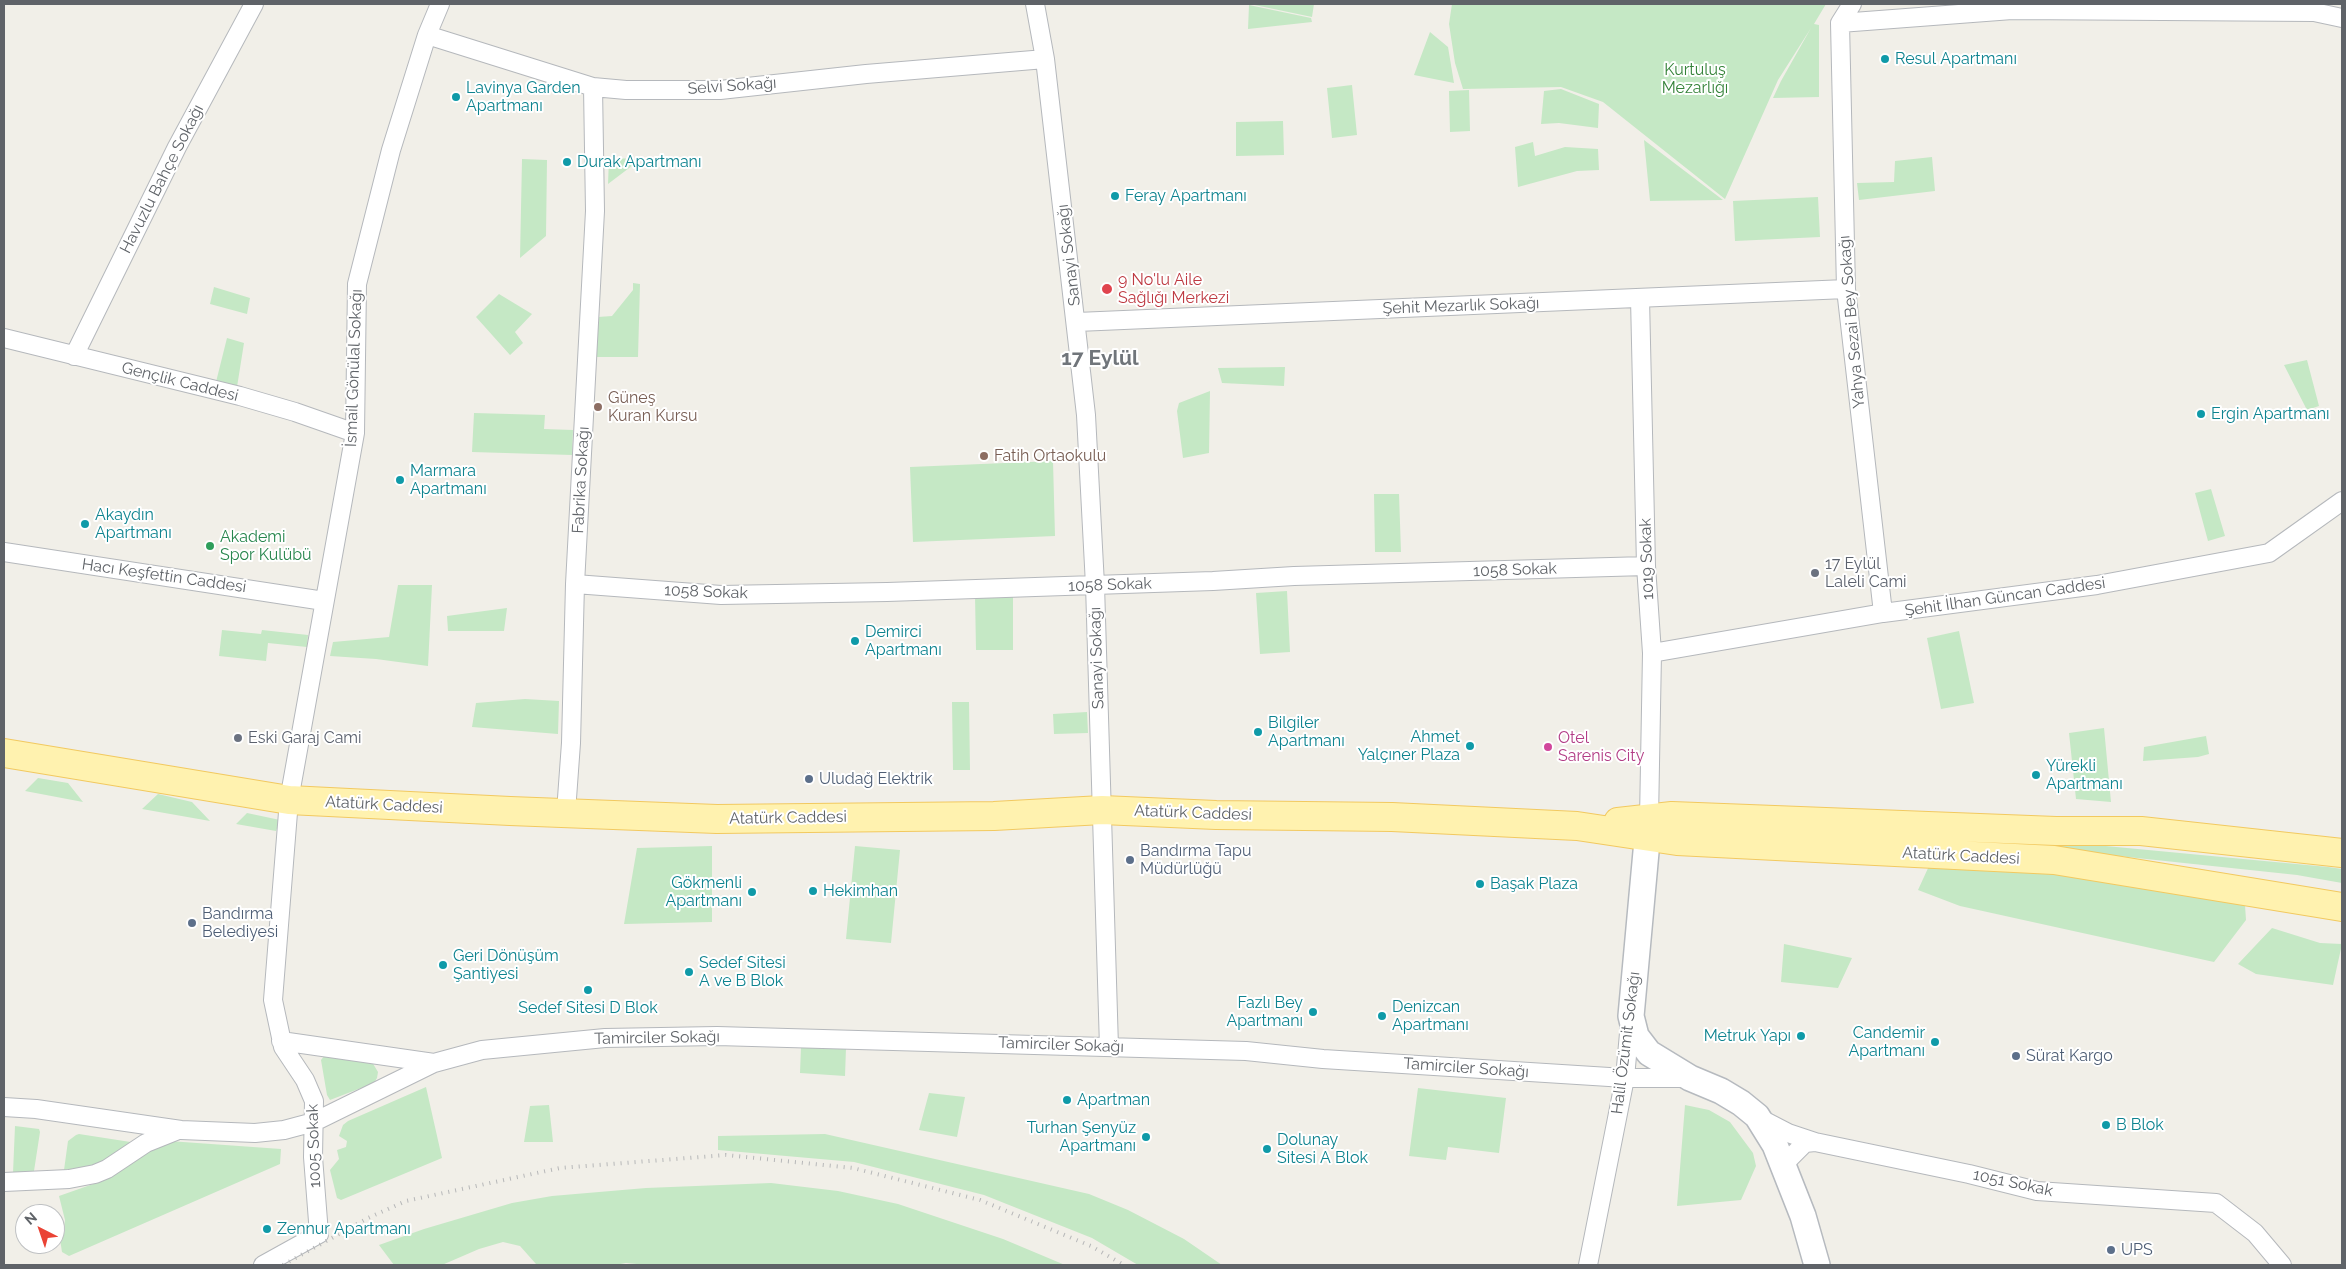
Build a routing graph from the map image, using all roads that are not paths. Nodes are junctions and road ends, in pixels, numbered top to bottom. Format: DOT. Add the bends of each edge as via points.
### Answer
graph roads {
  1 [pos="254,4"];
  2 [pos="440,4"];
  3 [pos="1035,4"];
  4 [pos="1852,4"];
  5 [pos="2342,18"];
  6 [pos="1840,24"];
  7 [pos="427,34"];
  8 [pos="1045,59"];
  9 [pos="593,87"];
  10 [pos="1846,289"];
  11 [pos="1640,298"];
  12 [pos="1077,322"];
  13 [pos="4,338"];
  14 [pos="74,356"];
  15 [pos="355,433"];
  16 [pos="2342,501"];
  17 [pos="4,552"];
  18 [pos="1646,566"];
  19 [pos="575,584"];
  20 [pos="1095,585"];
  21 [pos="324,601"];
  22 [pos="1883,613"];
  23 [pos="1652,653"];
  24 [pos="4,752"];
  25 [pos="289,800"];
  26 [pos="1102,810"];
  27 [pos="566,812"];
  28 [pos="1648,828"];
  29 [pos="2342,853"];
  30 [pos="2342,907"];
  31 [pos="1630,1016"];
  32 [pos="281,1041"];
  33 [pos="1109,1046"];
  34 [pos="434,1063"];
  35 [pos="1625,1078"];
  36 [pos="1690,1078"];
  37 [pos="4,1107"];
  38 [pos="1757,1116"];
  39 [pos="314,1122"];
  40 [pos="181,1130"];
  41 [pos="1815,1142"];
  42 [pos="1783,1168"];
  43 [pos="4,1182"];
  44 [pos="263,1265"];
  45 [pos="1588,1265"];
  46 [pos="1817,1265"];
  47 [pos="2282,1265"];
  1 -- 14 [label="street, Havuzlu Bahçe Sokağı" via="177,147"];
  2 -- 7 [label="street, İsmail Gönülal Sokağı"];
  3 -- 8 [label="street, Sanayi Sokağı"];
  4 -- 6 [label="street"];
  5 -- 6 [label="street" via="2314,12 2012,10"];
  6 -- 10 [label="street, Yahya Sezai Bey Sokağı"];
  7 -- 9 [label="street, Selvi Sokağı"];
  7 -- 15 [label="street, İsmail Gönülal Sokağı" via="391,150 357,284"];
  8 -- 9 [label="street, Selvi Sokağı" via="720,90"];
  8 -- 12 [label="street, Sanayi Sokağı"];
  9 -- 19 [label="street, Fabrika Sokağı" via="595,211"];
  10 -- 11 [label="street, Şehit Mezarlık Sokağı"];
  10 -- 22 [label="street, Yahya Sezai Bey Sokağı"];
  11 -- 12 [label="street, Şehit Mezarlık Sokağı"];
  11 -- 18 [label="street, 1019 Sokak"];
  12 -- 20 [label="street, Sanayi Sokağı" via="1086,415"];
  13 -- 14 [label="street, Gençlik Caddesi"];
  14 -- 15 [label="street, Gençlik Caddesi" via="240,396"];
  15 -- 21 [label="street, İsmail Gönülal Sokağı"];
  16 -- 22 [label="street, Şehit İlhan Güncan Caddesi" via="2269,553 2097,585"];
  17 -- 21 [label="street, Hacı Keşfettin Caddesi"];
  18 -- 20 [label="street, 1058 Sokak"];
  18 -- 23 [label="street, 1019 Sokak"];
  19 -- 20 [label="street, 1058 Sokak" via="721,595"];
  19 -- 27 [label="street, Fabrika Sokağı"];
  20 -- 26 [label="street, Sanayi Sokağı"];
  21 -- 25 [label="street, İsmail Gönülal Sokağı"];
  22 -- 23 [label="street, Şehit İlhan Güncan Caddesi"];
  23 -- 28 [label="street, 1019 Sokak"];
  24 -- 25 [label="main road, Atatürk Caddesi"];
  25 -- 27 [label="main road, Atatürk Caddesi"];
  25 -- 32 [label="street, 1005 Sokak" via="273,991"];
  26 -- 27 [label="main road, Atatürk Caddesi" via="994,816 717,820"];
  26 -- 28 [label="main road, Atatürk Caddesi" via="1392,817"];
  26 -- 33 [label="street, Sanayi Sokağı"];
  28 -- 29 [label="main road, Atatürk Caddesi" via="1672,816 2036,831 2141,831"];
  28 -- 30 [label="main road, Atatürk Caddesi" via="1720,844 2054,860"];
  28 -- 31 [label="main road, Halil Özümit Sokağı"];
  31 -- 35 [label="street, Halil Özümit Sokağı"];
  31 -- 36 [label="main road, Tamirciler Sokağı" via="1644,1049"];
  32 -- 34 [label="street, Tamirciler Sokağı"];
  32 -- 39 [label="street, 1005 Sokak" via="312,1094"];
  33 -- 34 [label="street, Tamirciler Sokağı" via="717,1036 605,1038 482,1050"];
  33 -- 35 [label="street, Tamirciler Sokağı" via="1246,1051 1323,1059"];
  34 -- 39 [label="street, Tamirciler Sokağı"];
  35 -- 36 [label="street, Tamirciler Sokağı"];
  35 -- 45 [label="street, Halil Özümit Sokağı"];
  36 -- 38 [label="main road, Tamirciler Sokağı" via="1721,1091"];
  37 -- 40 [label="street, Tamirciler Sokağı"];
  38 -- 41 [label="street, 1051 Sokak" via="1773,1127"];
  38 -- 42 [label="main road" via="1775,1145"];
  39 -- 40 [label="street, Tamirciler Sokağı" via="300,1128 255,1132"];
  39 -- 44 [label="street, 1005 Sokak" via="318,1234"];
  40 -- 43 [label="street" via="146,1143 95,1174 69,1179"];
  41 -- 42 [label="street" via="1805,1143"];
  41 -- 47 [label="street, 1051 Sokak" via="2037,1191 2216,1203 2255,1233"];
  42 -- 46 [label="main road" via="1803,1216"];
}
